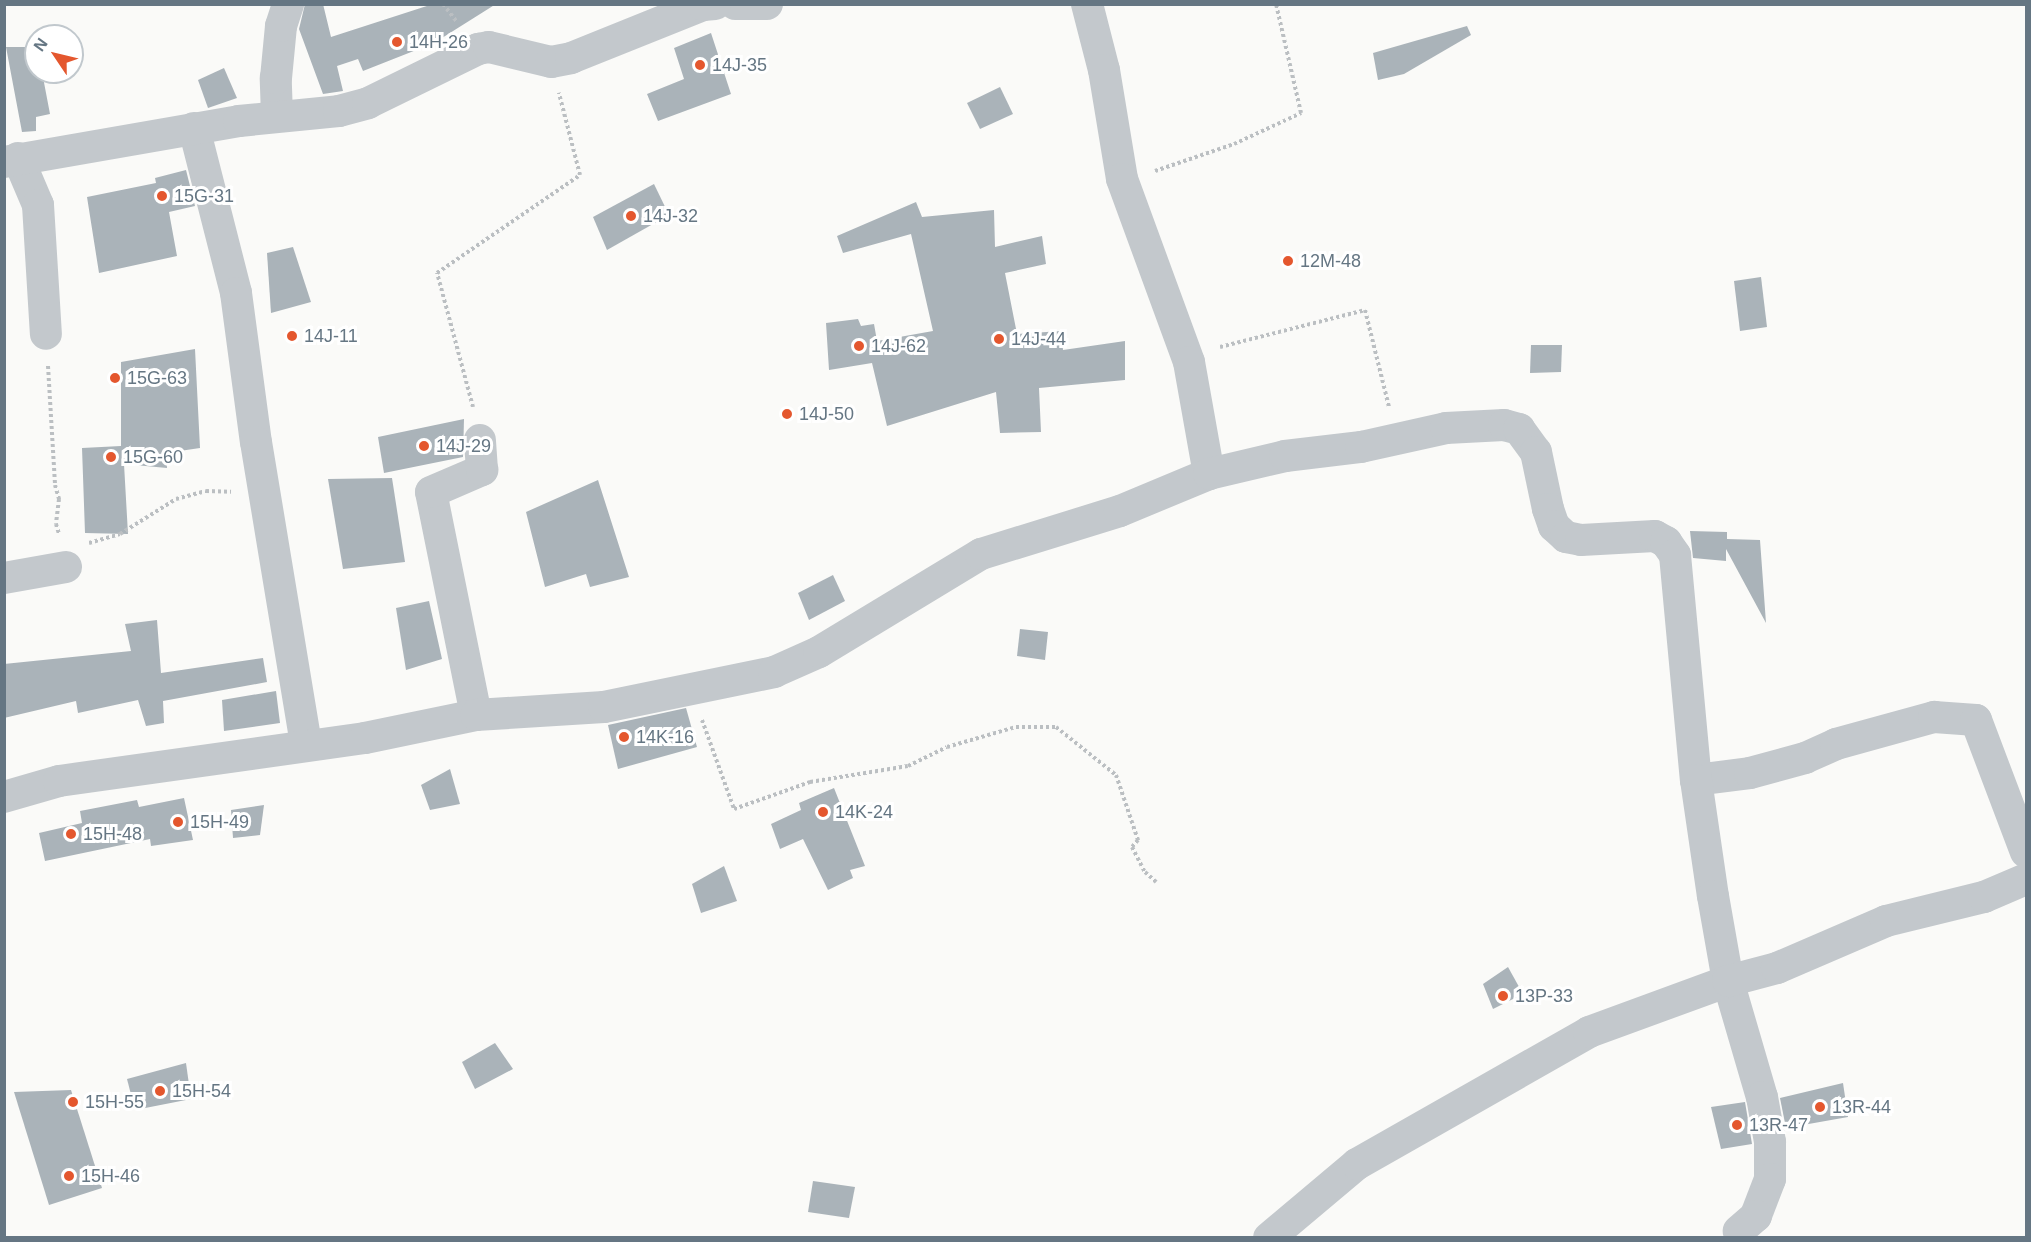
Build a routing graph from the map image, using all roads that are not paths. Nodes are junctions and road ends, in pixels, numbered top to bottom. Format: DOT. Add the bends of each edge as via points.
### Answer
graph roads {
  1 [pos="288,4"];
  2 [pos="715,4"];
  3 [pos="735,4"];
  4 [pos="767,4"];
  5 [pos="1088,4"];
  6 [pos="276,116"];
  7 [pos="194,128"];
  8 [pos="11,160"];
  9 [pos="46,334"];
  10 [pos="480,440"];
  11 [pos="1209,474"];
  12 [pos="66,567"];
  13 [pos="4,578"];
  14 [pos="476,715"];
  15 [pos="306,744"];
  16 [pos="1696,780"];
  17 [pos="4,797"];
  18 [pos="2026,852"];
  19 [pos="2026,879"];
  20 [pos="1728,981"];
  21 [pos="1739,1231"];
  22 [pos="1269,1238"];
  1 -- 6 [label="street" via="281,26"];
  2 -- 6 [label="street" via="703,5 571,58 551,62 489,47 368,103 339,111"];
  3 -- 4 [label="street"];
  5 -- 11 [label="street" via="1104,70 1122,179 1189,362"];
  6 -- 7 [label="street"];
  7 -- 8 [label="street"];
  7 -- 15 [label="street" via="236,293"];
  8 -- 9 [label="street" via="38,205"];
  10 -- 14 [label="street" via="482,470 431,492"];
  11 -- 14 [label="street" via="1120,511 990,550 819,652 774,672 604,706"];
  11 -- 16 [label="street" via="1285,456 1446,428 1504,425 1519,429 1536,452 1554,526 1566,537 1581,540 1655,536 1673,549"];
  12 -- 13 [label="street"];
  14 -- 15 [label="street" via="365,738"];
  15 -- 17 [label="street" via="59,781"];
  16 -- 18 [label="street" via="1783,764 1836,744 1934,717 1976,720"];
  16 -- 20 [label="street"];
  19 -- 20 [label="street" via="1984,897 1886,921 1777,968"];
  20 -- 21 [label="street" via="1762,1097 1770,1142 1770,1179 1756,1216"];
  20 -- 22 [label="street" via="1589,1032 1520,1070 1357,1164"];
}
